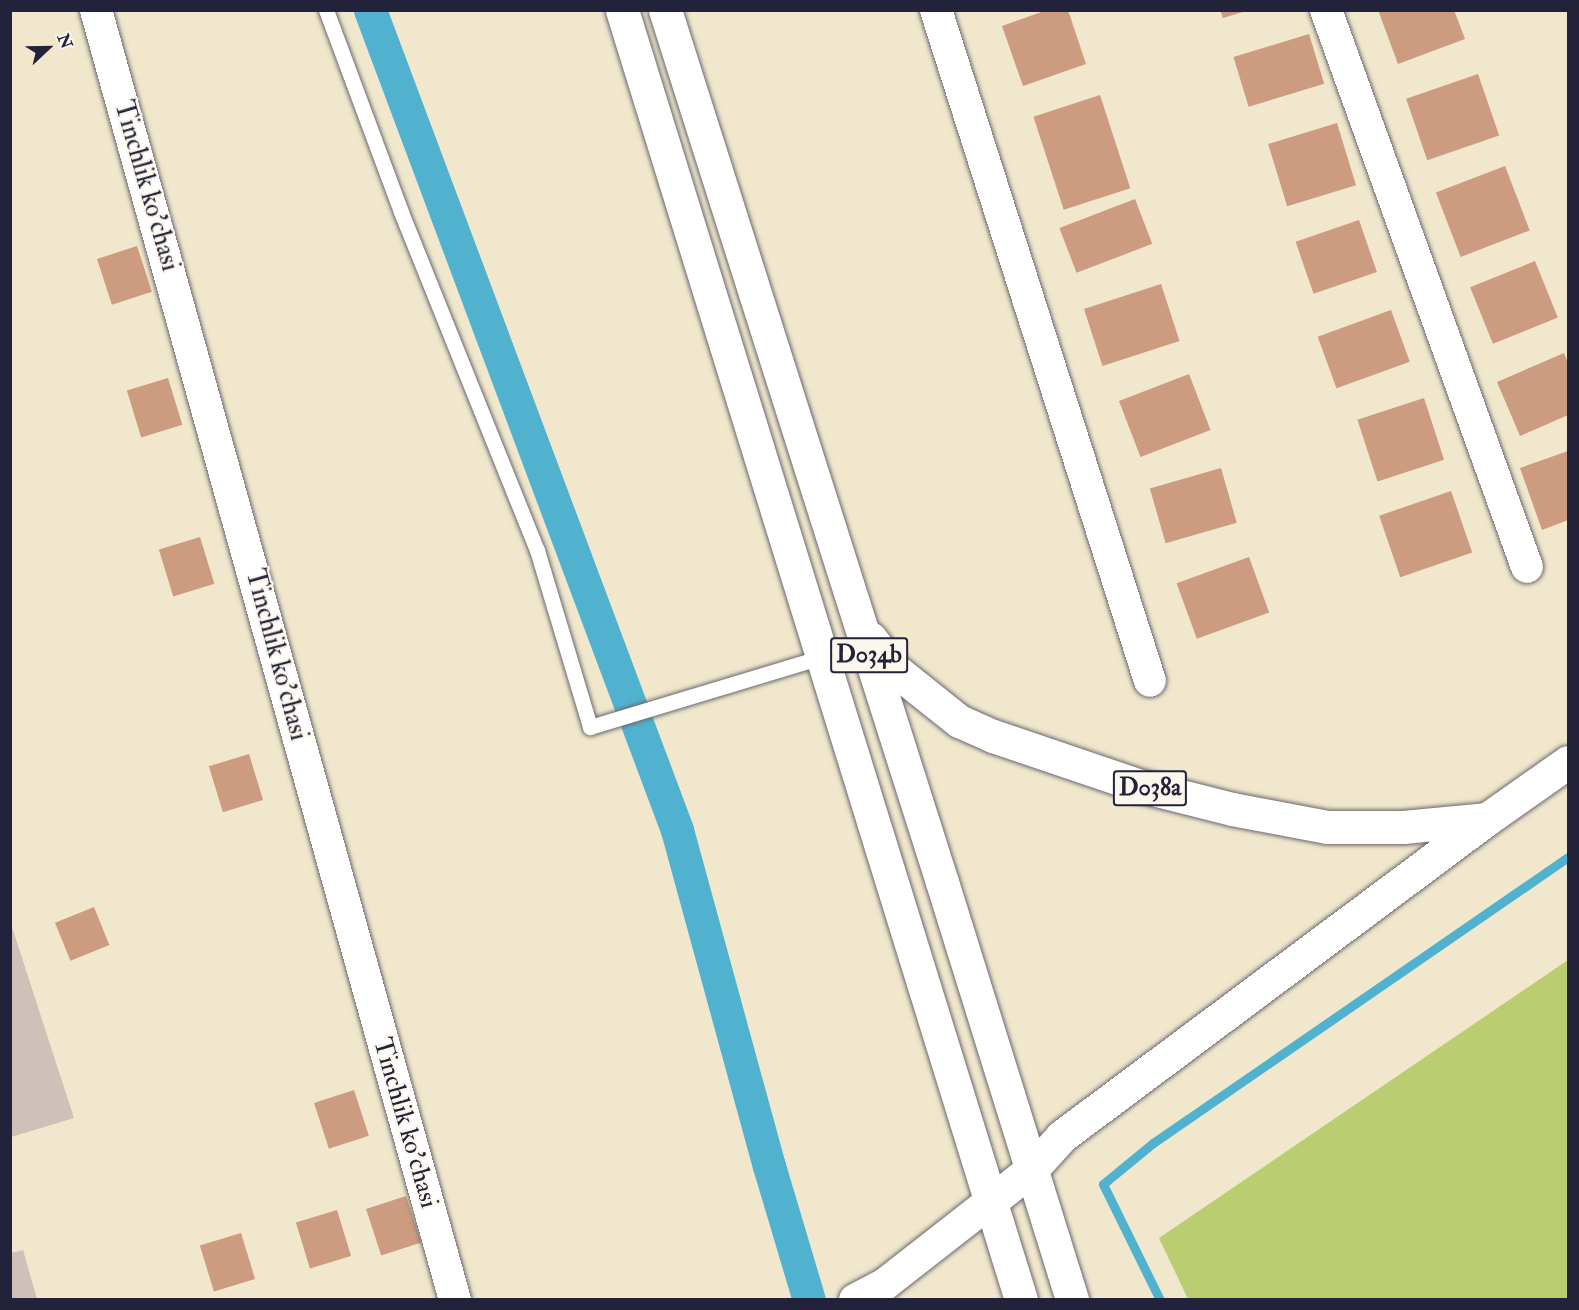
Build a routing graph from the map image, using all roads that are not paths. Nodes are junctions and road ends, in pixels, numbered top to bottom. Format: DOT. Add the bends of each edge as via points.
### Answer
graph roads {
  1 [pos="96,10"];
  2 [pos="326,10"];
  3 [pos="622,10"];
  4 [pos="664,10"];
  5 [pos="936,10"];
  6 [pos="1326,10"];
  7 [pos="1527,567"];
  8 [pos="859,625"];
  9 [pos="822,657"];
  10 [pos="1150,681"];
  11 [pos="1569,762"];
  12 [pos="1487,819"];
  13 [pos="1033,1168"];
  14 [pos="990,1202"];
  15 [pos="455,1299"];
  16 [pos="855,1299"];
  17 [pos="1021,1299"];
  18 [pos="1072,1299"];
  1 -- 15 [label="street, Tinchlik ko'chasi"];
  2 -- 9 [label="lane" via="400,212 537,550 590,727"];
  3 -- 9 [label="main road, D034b"];
  4 -- 8 [label="main road, D034b"];
  5 -- 10 [label="street"];
  6 -- 7 [label="street"];
  8 -- 12 [label="main road, D038a" via="895,670 959,721 1141,786 1327,827 1403,827"];
  8 -- 13 [label="main road, D034b"];
  9 -- 14 [label="main road, D034b"];
  11 -- 12 [label="main road, D038a"];
  12 -- 13 [label="main road, D038a" via="1062,1136"];
  13 -- 14 [label="main road"];
  13 -- 18 [label="main road, D034b"];
  14 -- 16 [label="street" via="885,1284"];
  14 -- 17 [label="main road, D034b"];
}
